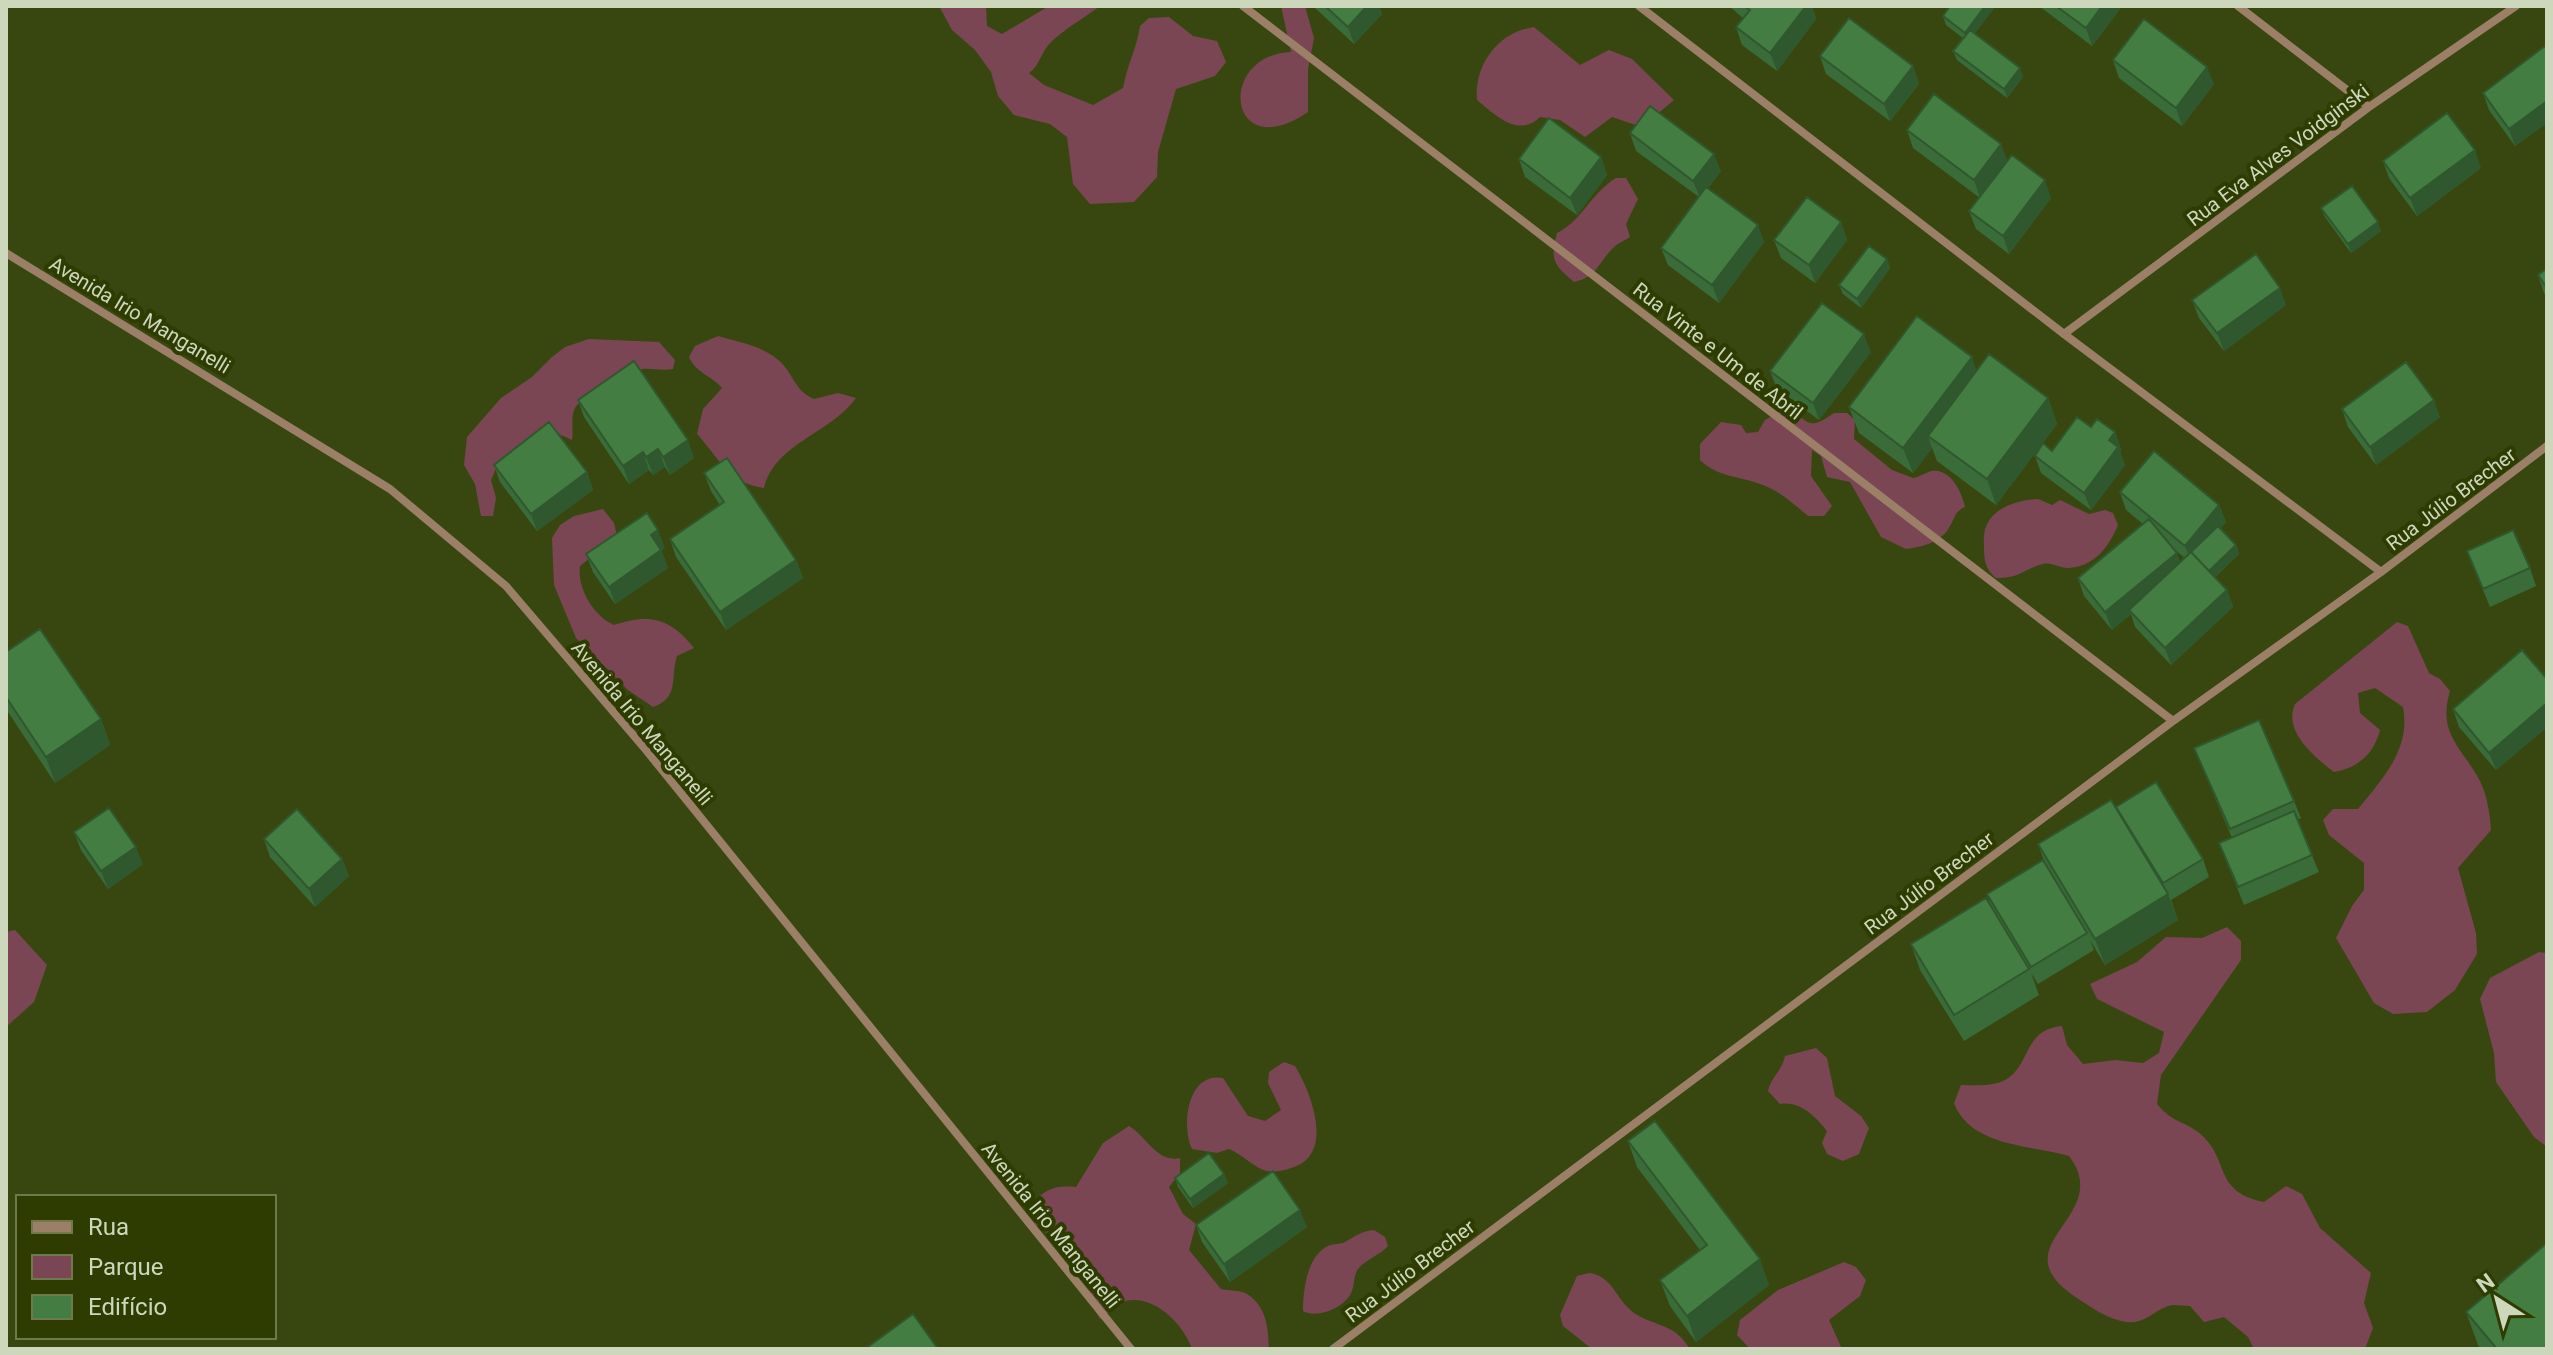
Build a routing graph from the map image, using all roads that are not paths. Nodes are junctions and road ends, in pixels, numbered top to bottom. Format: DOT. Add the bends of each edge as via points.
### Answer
graph roads {
  1 [pos="1243,6"];
  2 [pos="1639,6"];
  3 [pos="2238,6"];
  4 [pos="2516,6"];
  5 [pos="2369,107"];
  6 [pos="6,253"];
  7 [pos="2064,334"];
  8 [pos="2547,446"];
  9 [pos="2381,572"];
  10 [pos="2173,721"];
  11 [pos="1131,1349"];
  12 [pos="1333,1349"];
  1 -- 10 [label="street, Rua Vinte e Um de Abril"];
  2 -- 7 [label="street"];
  3 -- 5 [label="street"];
  4 -- 5 [label="street, Rua Eva Alves Voidginski"];
  5 -- 7 [label="street, Rua Eva Alves Voidginski"];
  6 -- 11 [label="street, Avenida Irio Manganelli" via="390,489 506,586"];
  7 -- 9 [label="street"];
  8 -- 9 [label="street, Rua Júlio Brecher"];
  9 -- 10 [label="street, Rua Júlio Brecher"];
  10 -- 12 [label="street, Rua Júlio Brecher"];
}
